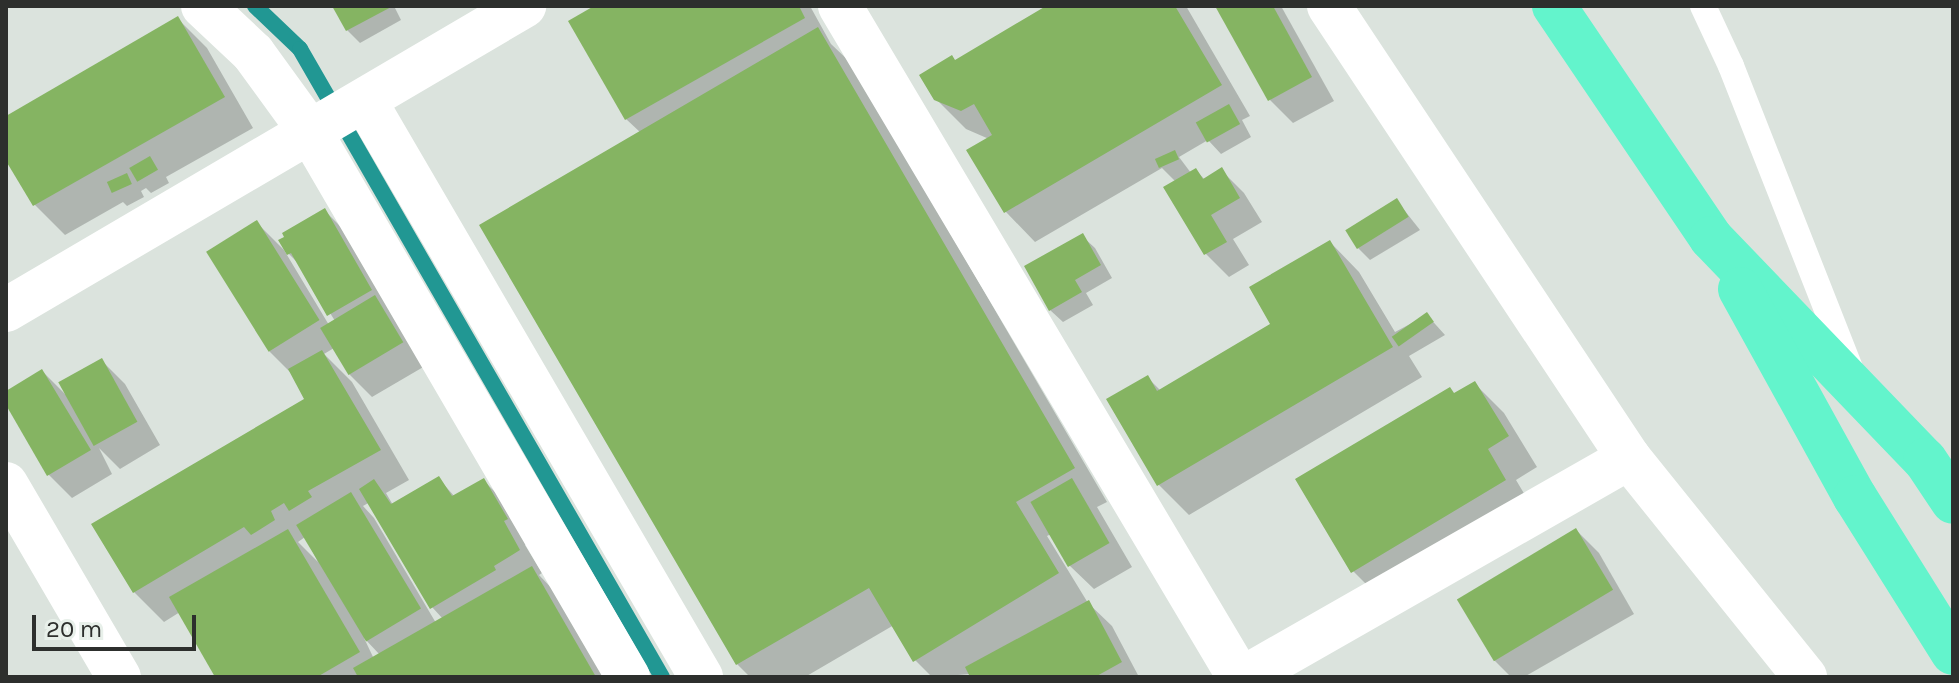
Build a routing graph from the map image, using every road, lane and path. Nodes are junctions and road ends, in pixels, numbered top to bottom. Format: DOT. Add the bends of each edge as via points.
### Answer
graph roads {
  1 [pos="203,6"];
  2 [pos="524,6"];
  3 [pos="840,6"];
  4 [pos="1329,6"];
  5 [pos="1554,6"];
  6 [pos="1703,6"];
  7 [pos="365,101"];
  8 [pos="309,130"];
  9 [pos="1711,238"];
  10 [pos="6,310"];
  11 [pos="1860,392"];
  12 [pos="1629,458"];
  13 [pos="6,484"];
  14 [pos="1953,502"];
  15 [pos="1953,653"];
  16 [pos="119,677"];
  17 [pos="628,677"];
  18 [pos="701,677"];
  19 [pos="1242,677"];
  20 [pos="1805,677"];
  1 -- 8 [label="street" via="253,53"];
  2 -- 7 [label="street"];
  3 -- 19 [label="street"];
  4 -- 12 [label="street"];
  5 -- 9 [label="highway"];
  6 -- 11 [label="lane"];
  7 -- 8 [label="street"];
  7 -- 18 [label="street"];
  8 -- 10 [label="street"];
  8 -- 17 [label="street"];
  9 -- 11 [label="highway"];
  9 -- 15 [label="highway" via="1855,497"];
  11 -- 14 [label="highway" via="1925,460"];
  12 -- 19 [label="street"];
  12 -- 20 [label="street"];
  13 -- 16 [label="street"];
}
